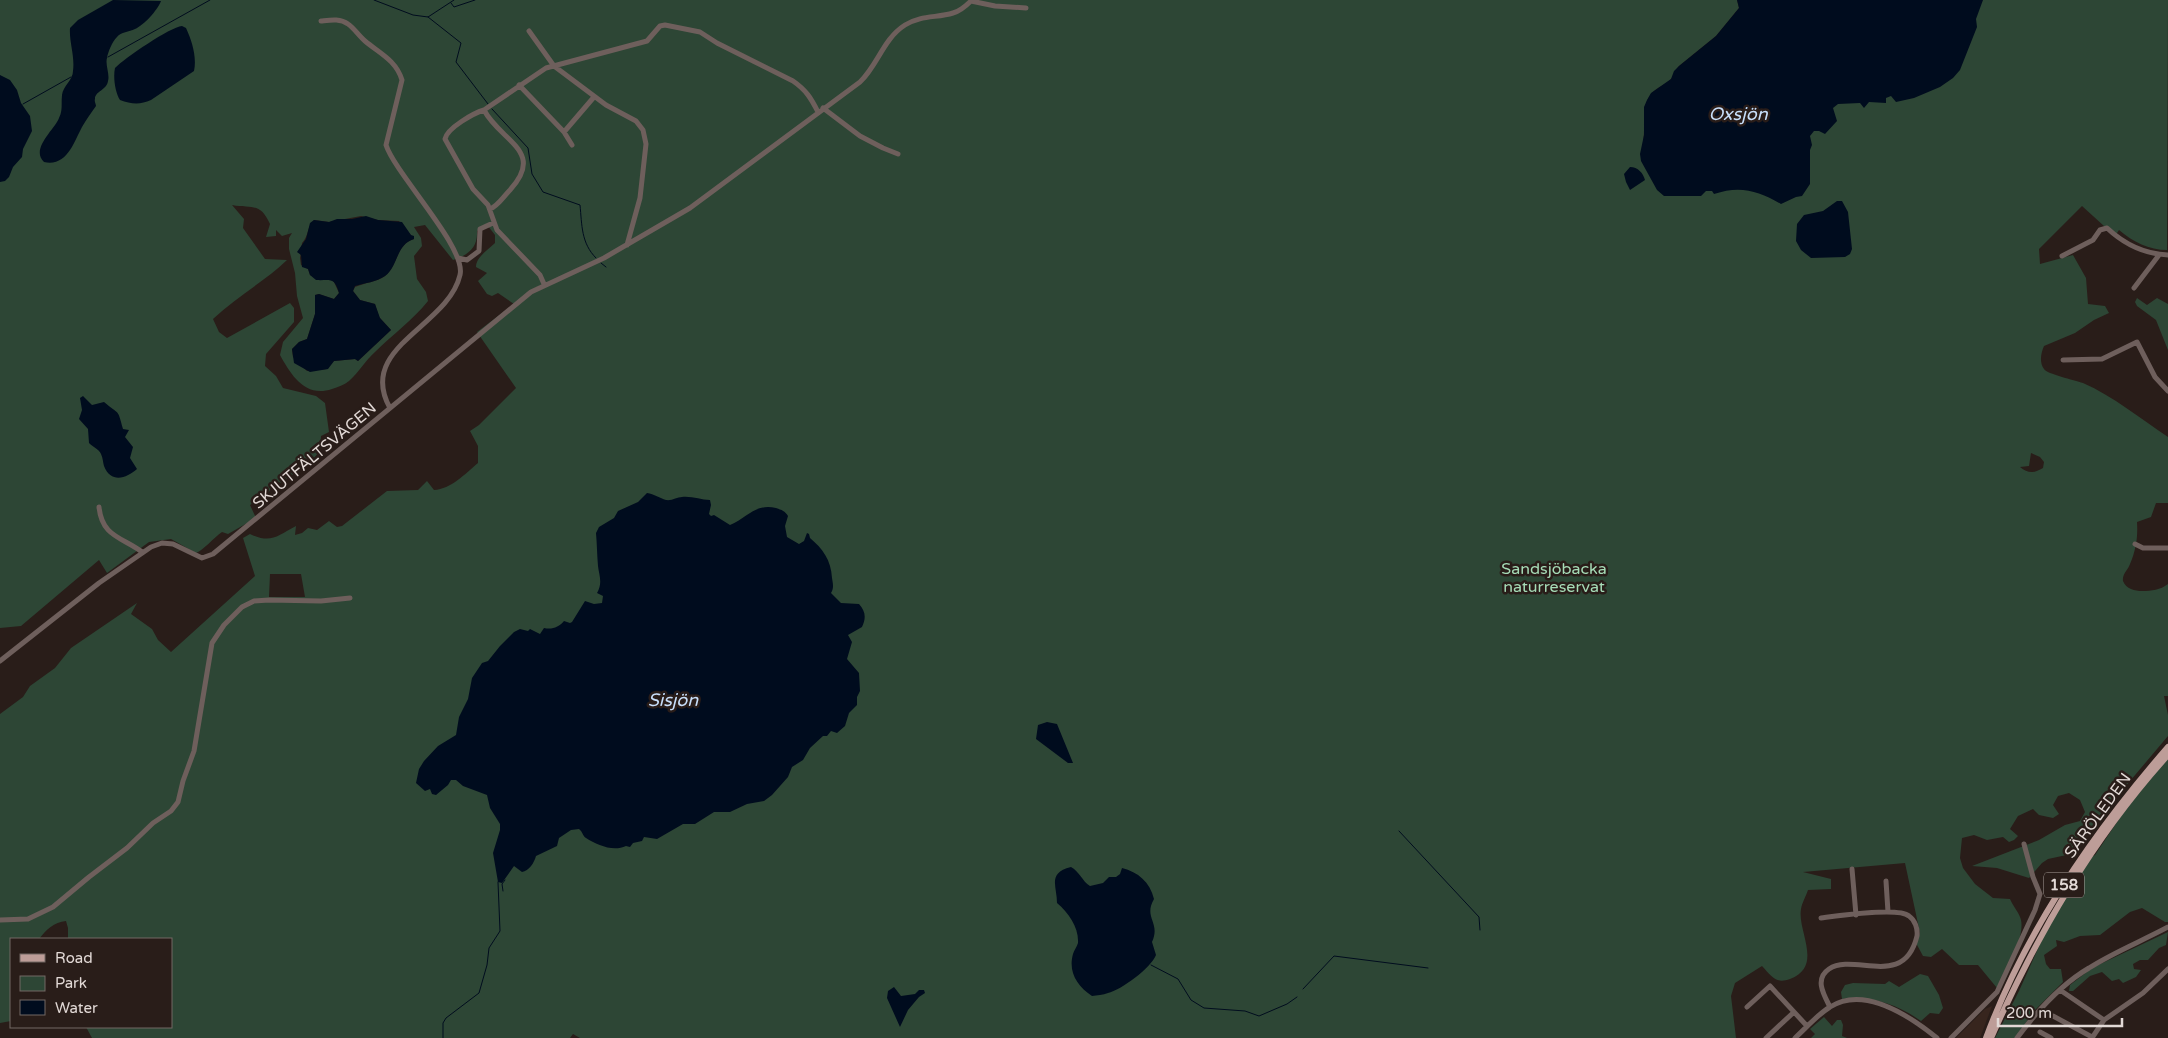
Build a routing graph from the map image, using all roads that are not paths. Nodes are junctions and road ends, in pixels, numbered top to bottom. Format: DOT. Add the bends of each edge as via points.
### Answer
graph roads {
  1 [pos="971,1"];
  2 [pos="1026,8"];
  3 [pos="321,22"];
  4 [pos="529,31"];
  5 [pos="554,66"];
  6 [pos="519,86"];
  7 [pos="594,97"];
  8 [pos="823,108"];
  9 [pos="484,110"];
  10 [pos="818,112"];
  11 [pos="564,132"];
  12 [pos="572,145"];
  13 [pos="898,154"];
  14 [pos="490,209"];
  15 [pos="493,223"];
  16 [pos="627,245"];
  17 [pos="2159,255"];
  18 [pos="2168,255"];
  19 [pos="2062,256"];
  20 [pos="458,258"];
  21 [pos="544,284"];
  22 [pos="2134,288"];
  23 [pos="2063,360"];
  24 [pos="2168,391"];
  25 [pos="390,408"];
  26 [pos="99,508"];
  27 [pos="2135,544"];
  28 [pos="2168,548"];
  29 [pos="142,552"];
  30 [pos="350,598"];
  31 [pos="0,662"];
  32 [pos="2168,747"];
  33 [pos="2168,755"];
  34 [pos="2024,844"];
  35 [pos="1852,870"];
  36 [pos="1886,881"];
  37 [pos="1888,912"];
  38 [pos="1856,914"];
  39 [pos="1821,918"];
  40 [pos="0,920"];
  41 [pos="2168,926"];
  42 [pos="2168,969"];
  43 [pos="2060,990"];
  44 [pos="1747,1007"];
  45 [pos="1830,1007"];
  46 [pos="1794,1012"];
  47 [pos="2053,1016"];
  48 [pos="2104,1020"];
  49 [pos="1807,1026"];
  50 [pos="2040,1032"];
  51 [pos="1766,1038"];
  52 [pos="1795,1038"];
  53 [pos="1936,1038"];
  54 [pos="1951,1038"];
  55 [pos="1986,1038"];
  56 [pos="1991,1038"];
  57 [pos="2017,1038"];
  58 [pos="2051,1038"];
  59 [pos="2092,1038"];
  1 -- 2 [label="street"];
  1 -- 8 [label="street" via="954,13 919,18 903,27 888,42 866,76"];
  3 -- 20 [label="street" via="335,20 347,23 363,40 386,55 401,76 386,145"];
  4 -- 5 [label="street"];
  5 -- 6 [label="street"];
  5 -- 7 [label="street"];
  5 -- 10 [label="street" via="647,41 660,26 681,26 700,32 793,81 804,88"];
  6 -- 9 [label="street"];
  6 -- 11 [label="street"];
  7 -- 11 [label="street"];
  7 -- 16 [label="street" via="636,121 645,136 646,155 640,198"];
  8 -- 10 [label="street"];
  8 -- 13 [label="street" via="851,131"];
  9 -- 14 [label="street" via="520,152 524,169 520,180"];
  9 -- 14 [label="street" via="446,133 445,139 473,189"];
  10 -- 16 [label="street" via="704,198"];
  11 -- 12 [label="street"];
  14 -- 15 [label="street"];
  15 -- 20 [label="street" via="480,230 479,250 467,260"];
  15 -- 21 [label="street" via="540,275"];
  16 -- 21 [label="street"];
  17 -- 18 [label="street"];
  17 -- 19 [label="street" via="2131,246 2107,228 2100,230 2093,240"];
  17 -- 22 [label="street"];
  20 -- 25 [label="street, SKJUTFÄLTSVÄGEN" via="460,274 449,300 400,346 384,366 382,381"];
  21 -- 25 [label="street" via="525,296"];
  23 -- 24 [label="street" via="2102,359 2137,342 2154,377"];
  25 -- 29 [label="street, SKJUTFÄLTSVÄGEN" via="208,557 198,557 168,543 156,544"];
  26 -- 29 [label="street" via="103,525 110,533"];
  27 -- 28 [label="street" via="2140,548"];
  29 -- 31 [label="street, SKJUTFÄLTSVÄGEN"];
  30 -- 40 [label="street" via="269,600 246,604 212,643 194,751 178,802 171,811 53,907 28,919"];
  32 -- 55 [label="main road, SÄRÖLEDEN / 158" via="2114,811 2075,867 2022,958"];
  33 -- 56 [label="main road, SÄRÖLEDEN / 158" via="2130,799 2078,871 2024,965"];
  34 -- 54 [label="street" via="2040,894 2035,910 1996,992"];
  35 -- 38 [label="street"];
  36 -- 37 [label="street"];
  37 -- 38 [label="street"];
  37 -- 45 [label="street" via="1905,913 1912,919 1918,933 1912,949 1902,960 1888,967 1844,964 1829,970 1824,974 1821,986"];
  38 -- 39 [label="street"];
  41 -- 43 [label="street" via="2090,967"];
  42 -- 48 [label="street" via="2143,993"];
  43 -- 48 [label="street"];
  43 -- 57 [label="street"];
  44 -- 46 [label="street" via="1770,986"];
  45 -- 49 [label="street"];
  45 -- 53 [label="street" via="1859,1000 1875,1003 1911,1019"];
  46 -- 49 [label="street"];
  46 -- 51 [label="street"];
  47 -- 59 [label="street"];
  48 -- 59 [label="street"];
  49 -- 52 [label="street"];
  50 -- 58 [label="street"];
}
